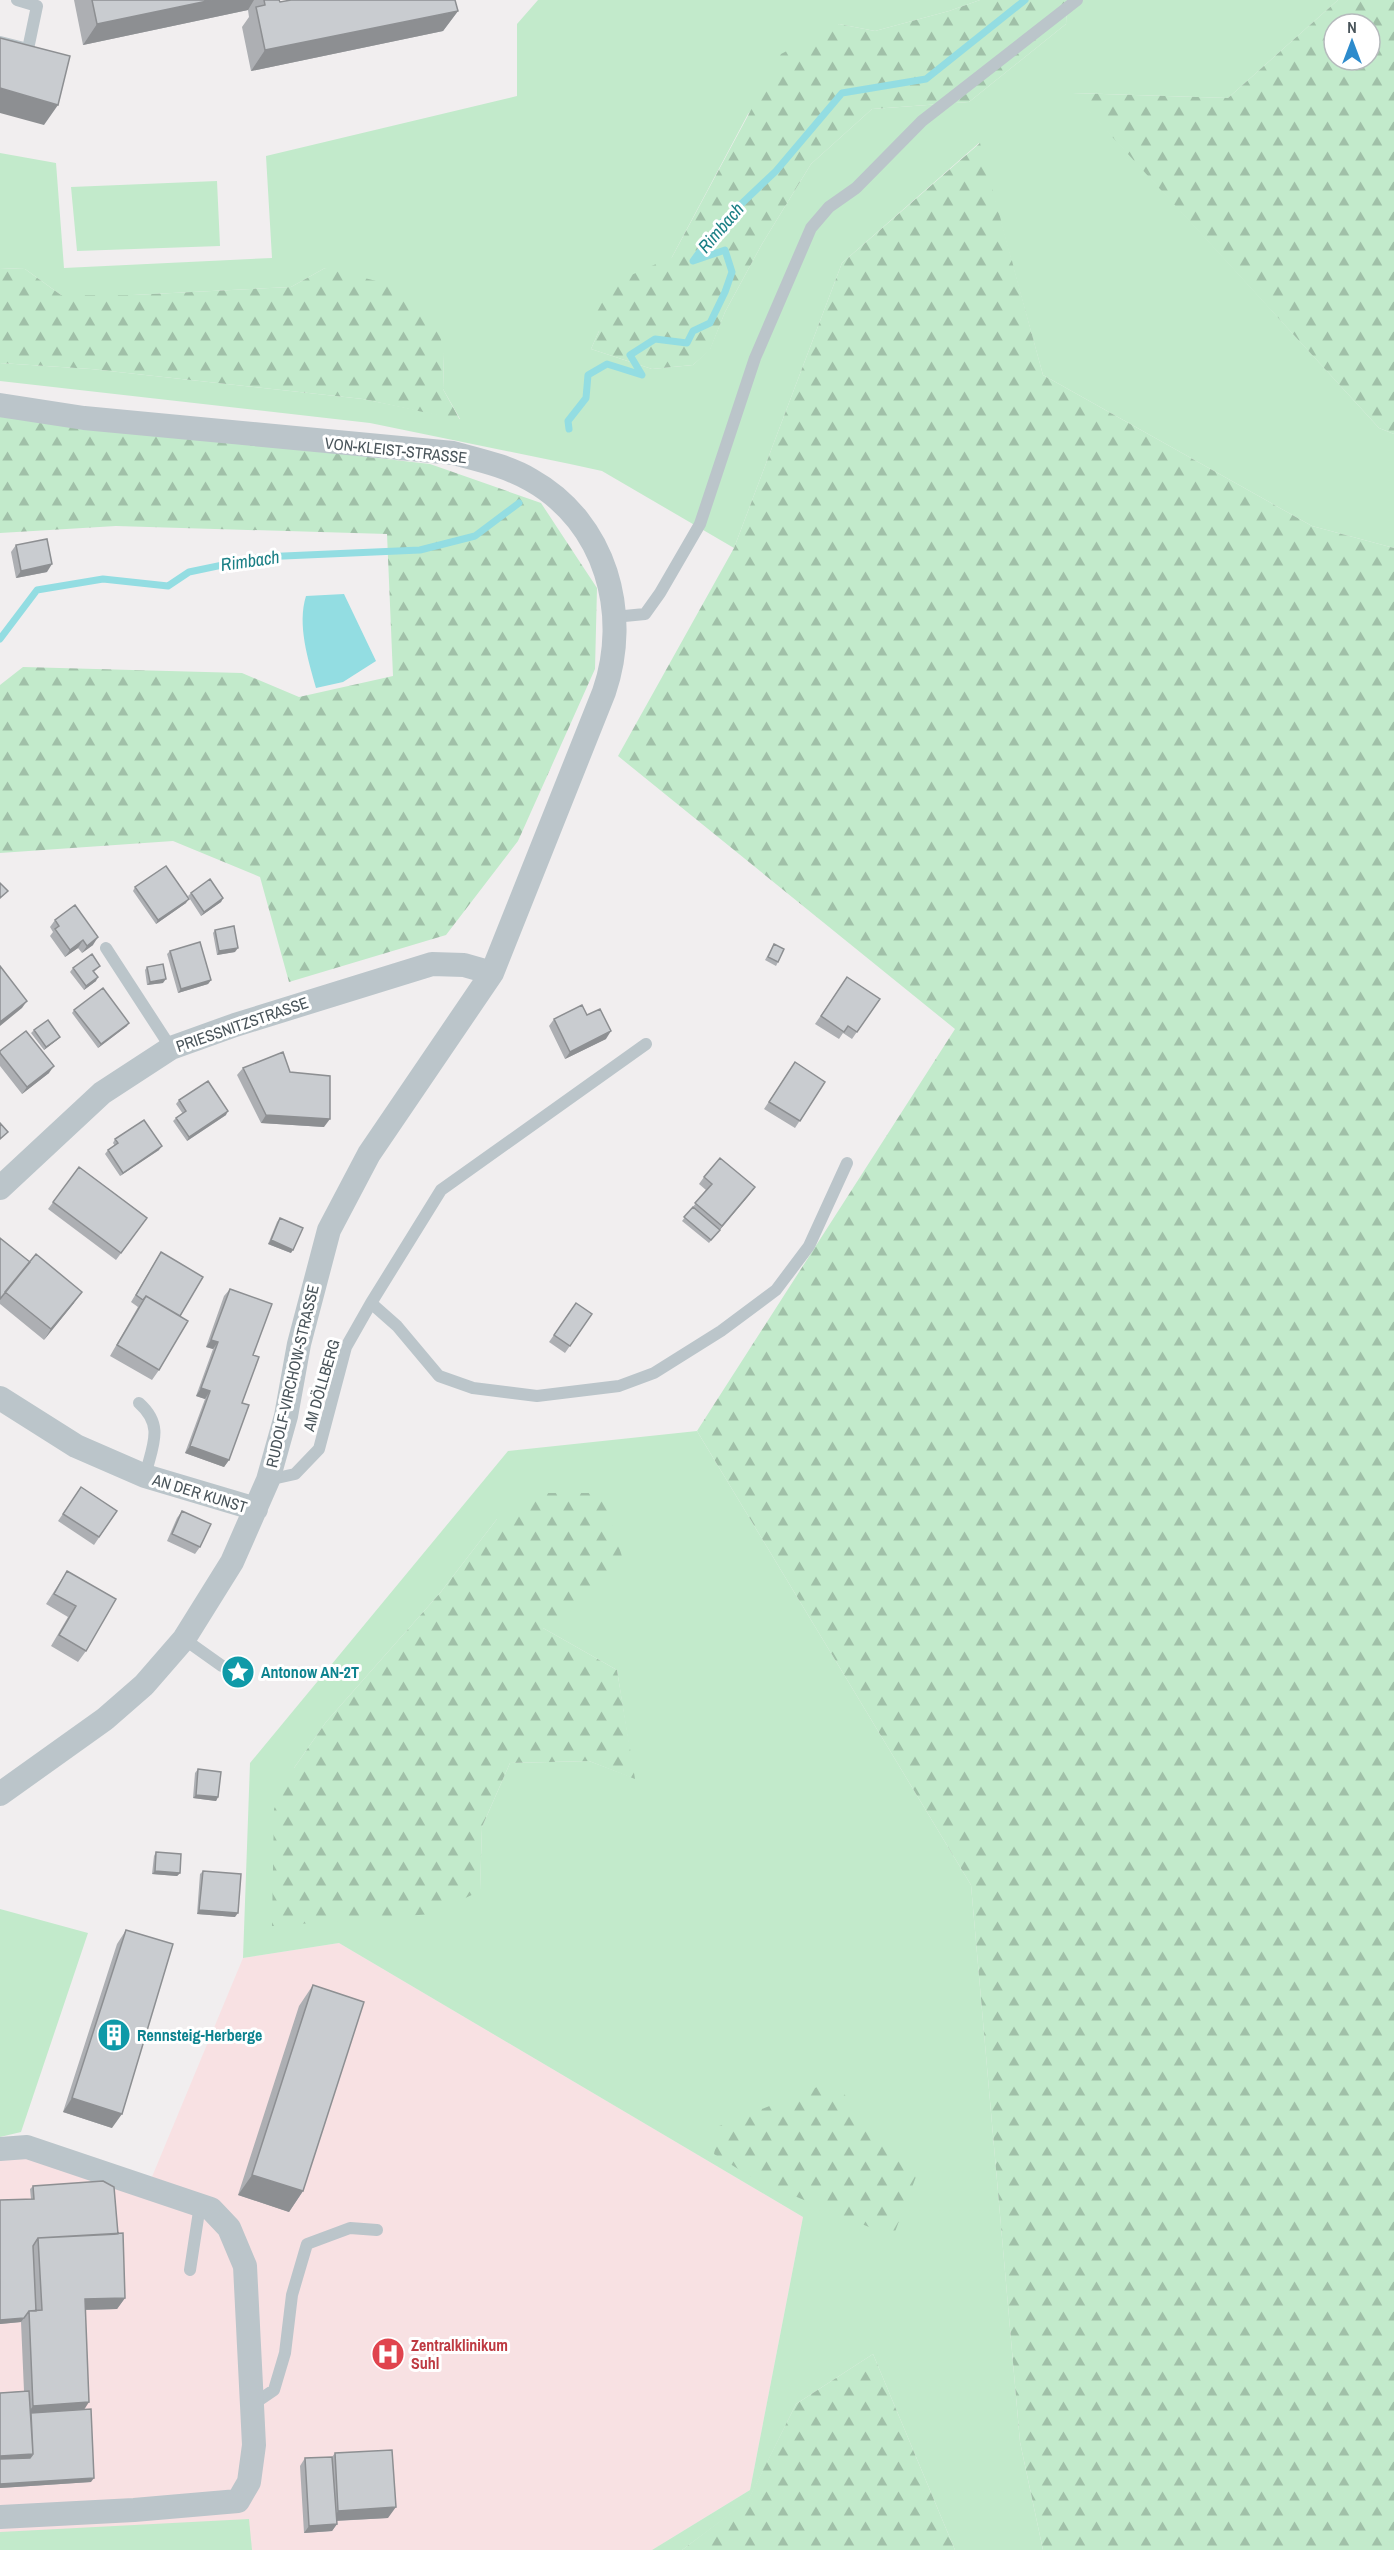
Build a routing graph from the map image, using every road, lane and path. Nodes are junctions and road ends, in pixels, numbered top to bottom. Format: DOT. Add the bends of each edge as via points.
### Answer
graph roads {
  1 [pos="16,0"];
  2 [pos="1077,0"];
  3 [pos="0,42"];
  4 [pos="0,405"];
  5 [pos="614,617"];
  6 [pos="106,948"];
  7 [pos="492,973"];
  8 [pos="646,1044"];
  9 [pos="171,1048"];
  10 [pos="846,1163"];
  11 [pos="0,1188"];
  12 [pos="371,1304"];
  13 [pos="0,1398"];
  14 [pos="139,1403"];
  15 [pos="145,1476"];
  16 [pos="268,1480"];
  17 [pos="256,1509"];
  18 [pos="184,1639"];
  19 [pos="222,1666"];
  20 [pos="0,1794"];
  21 [pos="0,2149"];
  22 [pos="200,2205"];
  23 [pos="377,2230"];
  24 [pos="190,2270"];
  25 [pos="252,2405"];
  26 [pos="0,2517"];
  1 -- 3 [label="lane" via="37,6 28,49"];
  2 -- 5 [label="lane" via="922,121 811,228 755,358 700,524 645,614"];
  4 -- 5 [label="street, VON-KLEIST-STRASSE" via="84,418 453,453 510,470 545,489 566,507 588,535 611,581"];
  5 -- 7 [label="street, VON-KLEIST-STRASSE" via="614,646 607,682"];
  6 -- 9 [label="lane"];
  7 -- 9 [label="street, PRIESSNITZSTRASSE" via="464,965 432,964"];
  7 -- 16 [label="street, RUDOLF-VIRCHOW-STRASSE" via="369,1154 329,1230"];
  8 -- 12 [label="lane, AM DÖLLBERG" via="441,1190"];
  9 -- 11 [label="street, PRIESSNITZSTRASSE" via="102,1093"];
  10 -- 12 [label="lane" via="808,1246 776,1290 654,1373 619,1386 537,1396 472,1388 439,1376 397,1326"];
  12 -- 16 [label="lane, AM DÖLLBERG" via="346,1347 319,1449 295,1474"];
  13 -- 15 [label="street, AN DER KUNST" via="76,1446"];
  14 -- 15 [label="lane, AN DER KUNST" via="152,1414 156,1430"];
  15 -- 17 [label="street, AN DER KUNST"];
  16 -- 17 [label="street, RUDOLF-VIRCHOW-STRASSE"];
  17 -- 18 [label="street, RUDOLF-VIRCHOW-STRASSE" via="232,1562"];
  18 -- 19 [label="lane"];
  18 -- 20 [label="street, RUDOLF-VIRCHOW-STRASSE" via="144,1685 105,1719"];
  21 -- 22 [label="street" via="27,2147"];
  22 -- 24 [label="lane"];
  22 -- 25 [label="street" via="211,2209 229,2228 245,2265"];
  23 -- 25 [label="lane" via="350,2228 307,2244 292,2295 285,2353 274,2390"];
  25 -- 26 [label="street" via="254,2445 249,2482 238,2501"];
}
